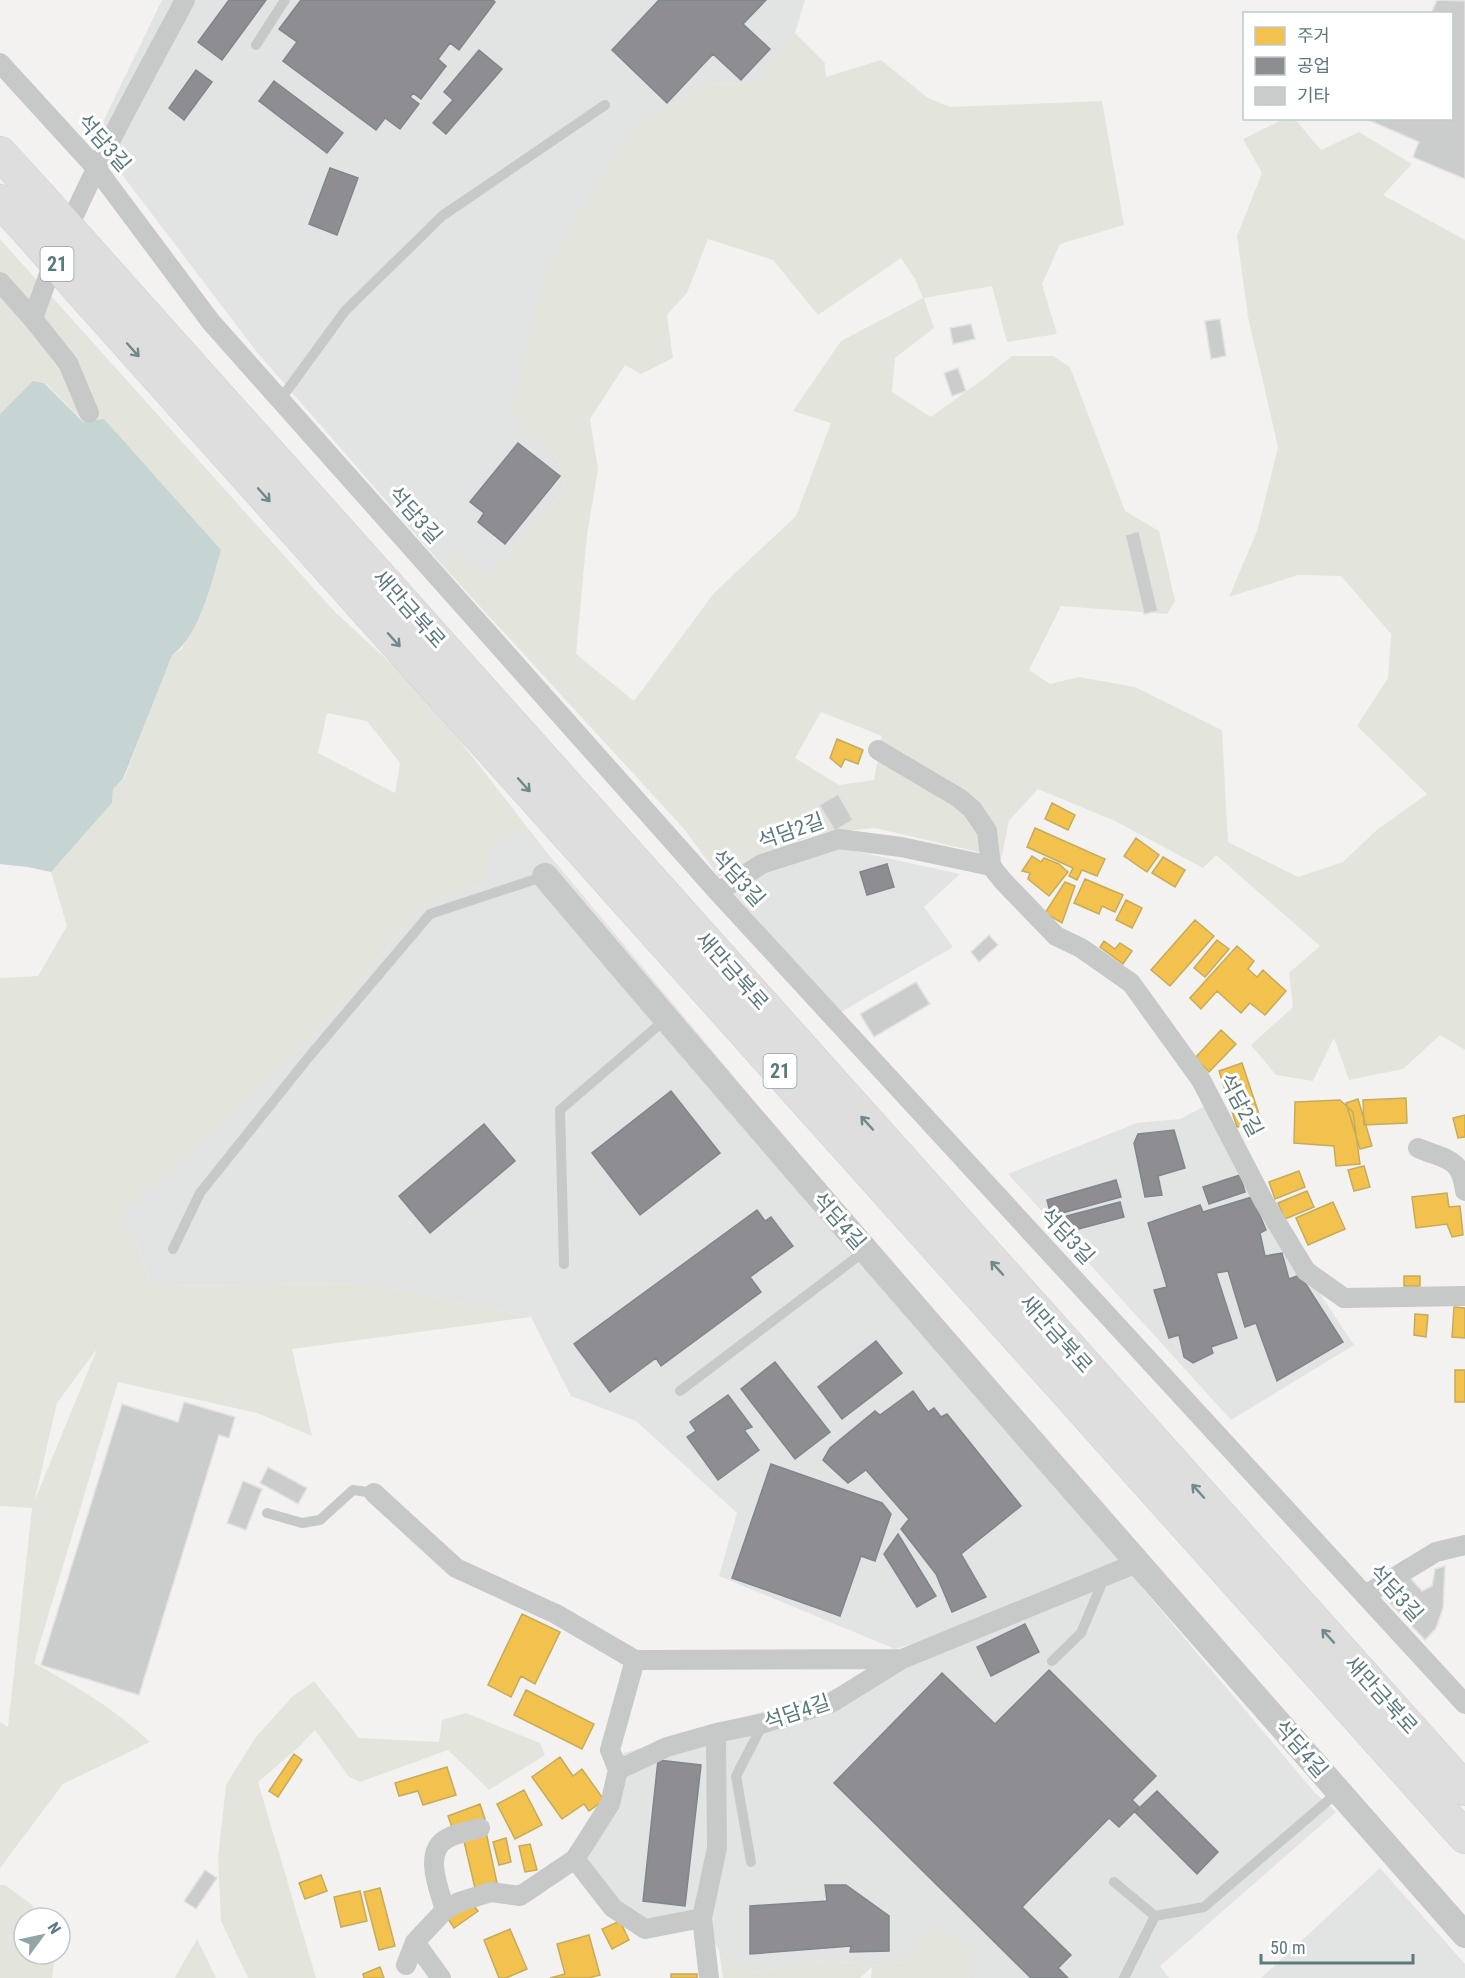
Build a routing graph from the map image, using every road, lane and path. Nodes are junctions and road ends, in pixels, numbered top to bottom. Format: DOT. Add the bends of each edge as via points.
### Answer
graph roads {
  1 [pos="185,0"];
  2 [pos="285,0"];
  3 [pos="256,45"];
  4 [pos="0,63"];
  5 [pos="605,105"];
  6 [pos="0,153"];
  7 [pos="96,168"];
  8 [pos="10,212"];
  9 [pos="0,282"];
  10 [pos="33,319"];
  11 [pos="280,400"];
  12 [pos="89,413"];
  13 [pos="878,750"];
  14 [pos="991,866"];
  15 [pos="545,876"];
  16 [pos="718,892"];
  17 [pos="666,1018"];
  18 [pos="1418,1148"];
  19 [pos="1465,1191"];
  20 [pos="174,1249"];
  21 [pos="866,1251"];
  22 [pos="564,1264"];
  23 [pos="1465,1296"];
  24 [pos="680,1391"];
  25 [pos="374,1493"];
  26 [pos="267,1513"];
  27 [pos="1465,1545"];
  28 [pos="1137,1563"];
  29 [pos="1105,1575"];
  30 [pos="1365,1595"];
  31 [pos="902,1659"];
  32 [pos="635,1660"];
  33 [pos="1052,1661"];
  34 [pos="1465,1704"];
  35 [pos="764,1724"];
  36 [pos="716,1733"];
  37 [pos="618,1770"];
  38 [pos="1465,1790"];
  39 [pos="1339,1792"];
  40 [pos="480,1828"];
  41 [pos="1465,1837"];
  42 [pos="575,1859"];
  43 [pos="751,1862"];
  44 [pos="1114,1882"];
  45 [pos="445,1910"];
  46 [pos="1155,1916"];
  47 [pos="702,1918"];
  48 [pos="1465,1935"];
  49 [pos="415,1942"];
  50 [pos="406,1965"];
  51 [pos="441,1978"];
  52 [pos="710,1978"];
  53 [pos="1124,1978"];
  1 -- 7 [label="street"];
  2 -- 3 [label="lane"];
  4 -- 7 [label="street, 석담3길"];
  5 -- 11 [label="lane" via="442,216 345,311"];
  38 -- 6 [label="highway, 새만금북로 / 21, one-way, bridge"];
  7 -- 10 [label="street"];
  7 -- 11 [label="street, 석담3길" via="211,322"];
  8 -- 41 [label="highway, 새만금북로 / 21, one-way, bridge"];
  9 -- 10 [label="street"];
  10 -- 12 [label="street" via="68,363"];
  11 -- 16 [label="street, 석담3길"];
  13 -- 14 [label="street" via="972,809 987,831"];
  14 -- 16 [label="street, 석담2길" via="902,847 839,839 762,864"];
  14 -- 23 [label="street, 석담2길" via="1056,936 1081,948 1131,983 1201,1080 1263,1200 1306,1271 1344,1298"];
  15 -- 17 [label="street, 석담4길"];
  15 -- 20 [label="lane" via="430,914 200,1193"];
  16 -- 30 [label="street, 석담3길"];
  17 -- 21 [label="street, 석담4길"];
  17 -- 22 [label="lane" via="561,1110"];
  18 -- 19 [label="street" via="1455,1163"];
  21 -- 24 [label="lane"];
  21 -- 28 [label="street, 석담4길"];
  25 -- 26 [label="lane" via="353,1490 320,1520 302,1523"];
  25 -- 32 [label="street" via="456,1568 556,1614"];
  27 -- 30 [label="street" via="1436,1552"];
  28 -- 29 [label="street, 석담4길"];
  28 -- 39 [label="street, 석담4길"];
  29 -- 31 [label="street, 석담4길"];
  29 -- 33 [label="lane" via="1081,1633"];
  30 -- 34 [label="street, 석담3길"];
  31 -- 32 [label="street"];
  31 -- 35 [label="street, 석담4길" via="831,1703"];
  32 -- 37 [label="street" via="610,1750"];
  35 -- 36 [label="street, 석담4길"];
  35 -- 43 [label="lane" via="736,1776"];
  36 -- 37 [label="street, 석담4길" via="667,1747"];
  36 -- 47 [label="street" via="717,1848"];
  37 -- 42 [label="street" via="610,1804"];
  39 -- 46 [label="lane" via="1204,1907"];
  39 -- 48 [label="street, 석담4길"];
  40 -- 45 [label="street" via="447,1838 437,1849 432,1866"];
  42 -- 45 [label="street" via="520,1896 491,1892"];
  42 -- 47 [label="street" via="613,1908 645,1929"];
  44 -- 46 [label="lane"];
  45 -- 49 [label="street"];
  46 -- 53 [label="lane"];
  47 -- 52 [label="street"];
  49 -- 50 [label="street"];
  49 -- 51 [label="street"];
}
